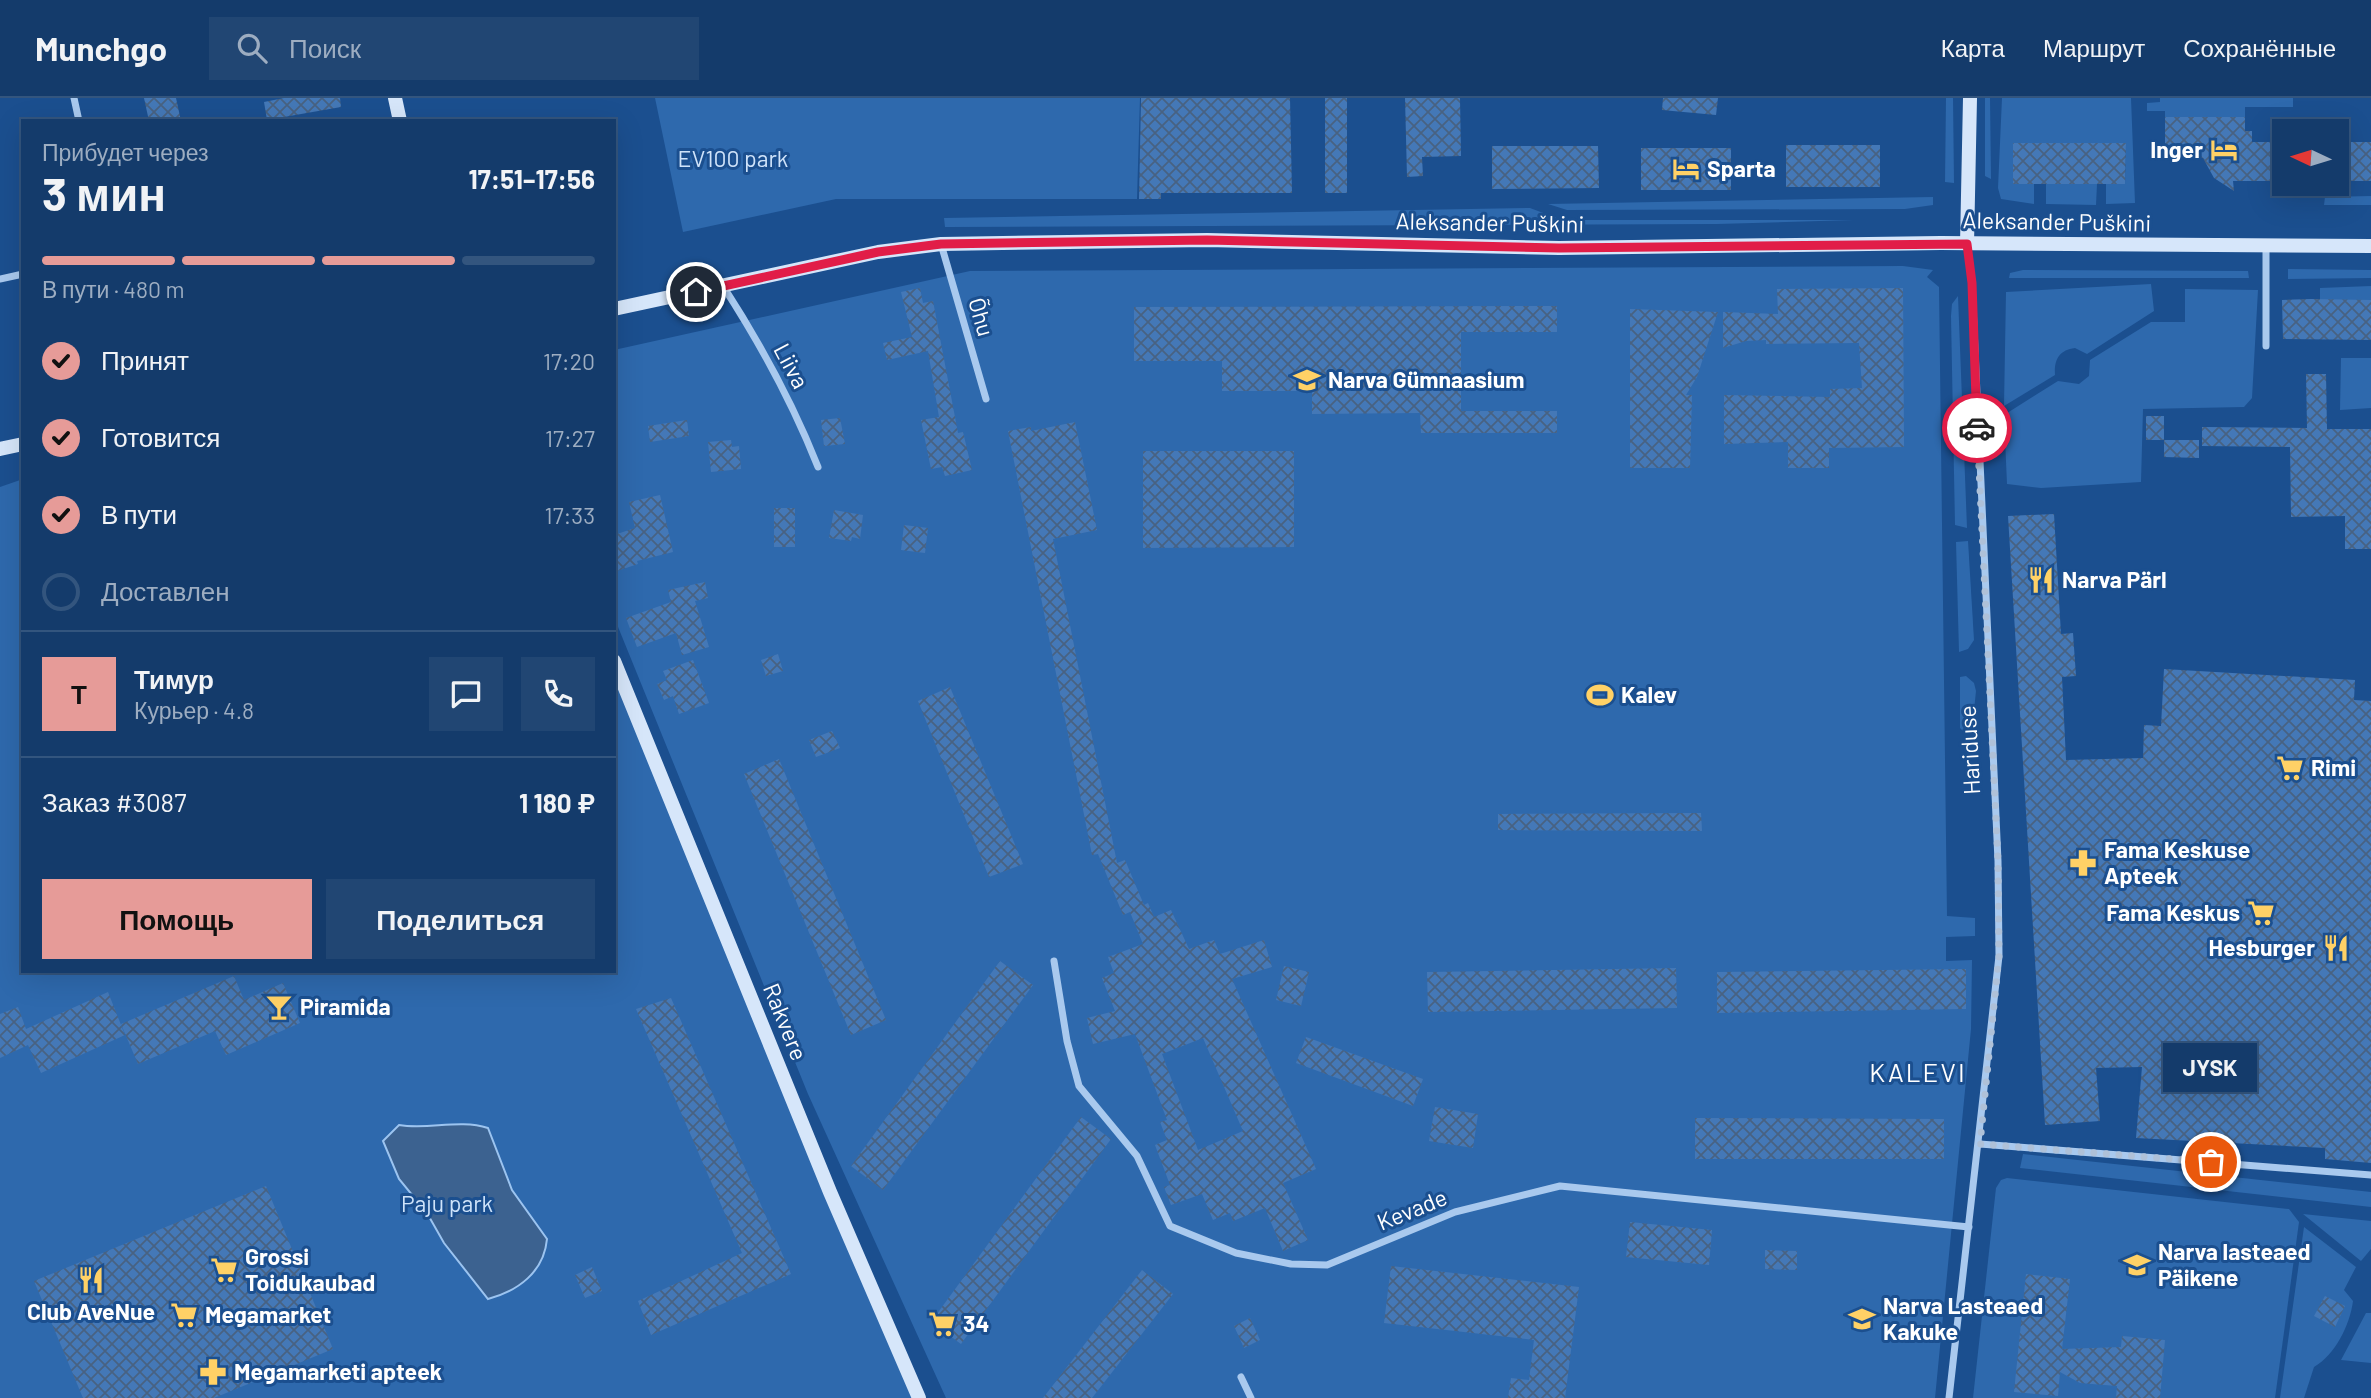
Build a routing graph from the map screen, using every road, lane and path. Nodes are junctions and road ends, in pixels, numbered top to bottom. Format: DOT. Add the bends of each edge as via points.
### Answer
graph roads {
  1 [pos="74,98"];
  2 [pos="395,98"];
  3 [pos="1970,98"];
  4 [pos="79,119"];
  5 [pos="400,119"];
  6 [pos="941,244"];
  7 [pos="1967,244"];
  8 [pos="2266,246"];
  9 [pos="2371,246"];
  10 [pos="21,274"];
  11 [pos="0,279"];
  12 [pos="723,286"];
  13 [pos="616,309"];
  14 [pos="2266,346"];
  15 [pos="986,399"];
  16 [pos="21,444"];
  17 [pos="0,449"];
  18 [pos="818,467"];
  19 [pos="616,666"];
  20 [pos="1054,961"];
  21 [pos="1980,1144"];
  22 [pos="2371,1175"];
  23 [pos="1969,1227"];
  24 [pos="1241,1377"];
  25 [pos="919,1398"];
  26 [pos="1251,1398"];
  27 [pos="1949,1398"];
  1 -- 4 [label="street"];
  2 -- 5 [label="main road"];
  3 -- 7 [label="main road, Hariduse"];
  6 -- 7 [label="main road, Aleksander Puškini" via="1207,240 1559,248"];
  6 -- 12 [label="main road, Aleksander Puškini" via="878,252"];
  6 -- 15 [label="street, Õhu"];
  7 -- 8 [label="main road, Aleksander Puškini"];
  7 -- 21 [label="street, Hariduse" via="1998,861 1999,956"];
  8 -- 9 [label="main road, Aleksander Puškini"];
  8 -- 14 [label="street"];
  10 -- 11 [label="street"];
  12 -- 13 [label="main road, Aleksander Puškini"];
  12 -- 18 [label="street, Liiva"];
  16 -- 17 [label="main road"];
  19 -- 25 [label="main road, Rakvere"];
  20 -- 23 [label="street, Kevade" via="1079,1086 1137,1156 1170,1226 1236,1253 1291,1264 1328,1265 1455,1212 1560,1186"];
  21 -- 22 [label="street"];
  21 -- 23 [label="street, Hariduse"];
  23 -- 27 [label="street, Hariduse"];
  24 -- 26 [label="street"];
}
